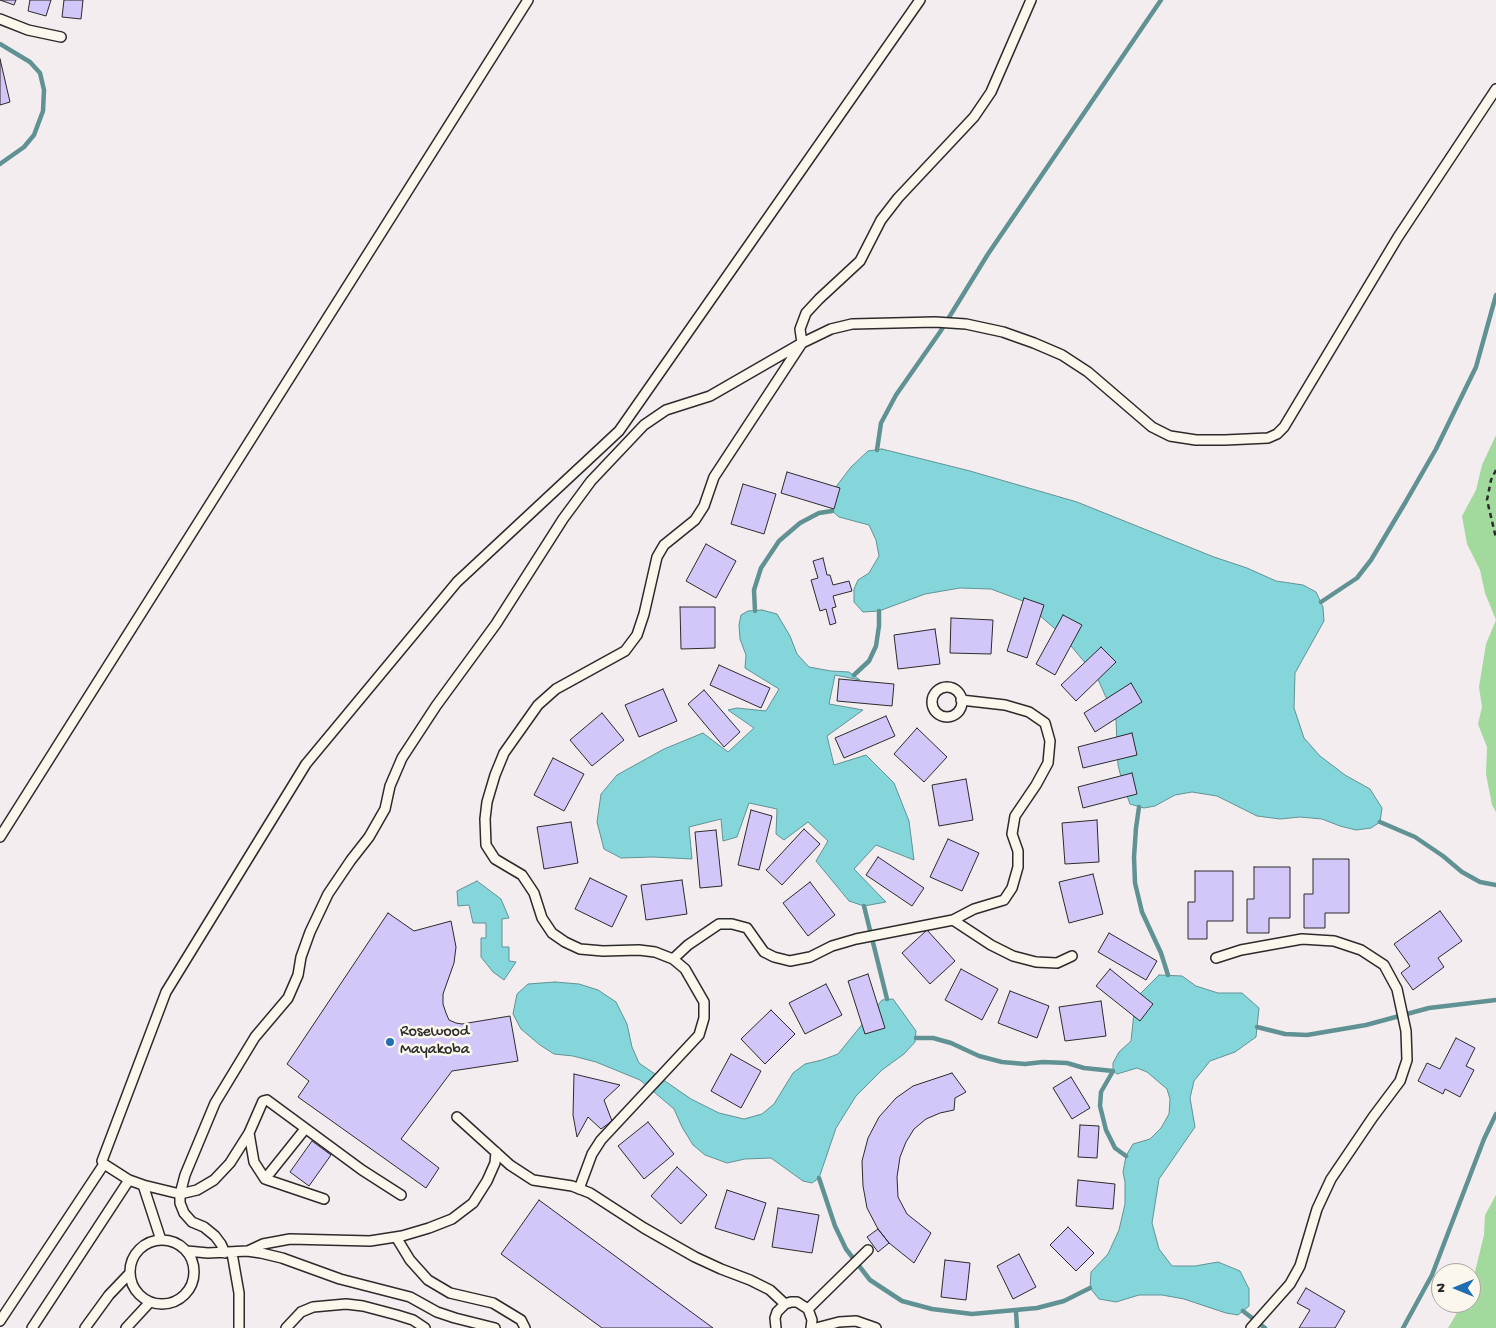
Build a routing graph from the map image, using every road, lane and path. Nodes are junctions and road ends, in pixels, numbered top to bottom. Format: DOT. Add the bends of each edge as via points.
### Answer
graph roads {
  1 [pos="528,0"];
  2 [pos="920,0"];
  3 [pos="1030,0"];
  4 [pos="0,19"];
  5 [pos="61,37"];
  6 [pos="1496,89"];
  7 [pos="802,343"];
  8 [pos="1496,470"];
  9 [pos="1496,538"];
  10 [pos="961,700"];
  11 [pos="0,837"];
  12 [pos="953,920"];
  13 [pos="1072,956"];
  14 [pos="1216,958"];
  15 [pos="673,959"];
  16 [pos="457,1118"];
  17 [pos="305,1129"];
  18 [pos="249,1133"];
  19 [pos="496,1152"];
  20 [pos="104,1164"];
  21 [pos="265,1179"];
  22 [pos="129,1180"];
  23 [pos="143,1185"];
  24 [pos="579,1189"];
  25 [pos="180,1194"];
  26 [pos="402,1195"];
  27 [pos="324,1199"];
  28 [pos="396,1237"];
  29 [pos="161,1240"];
  30 [pos="186,1251"];
  31 [pos="248,1251"];
  32 [pos="228,1253"];
  33 [pos="866,1253"];
  34 [pos="130,1273"];
  35 [pos="150,1302"];
  36 [pos="785,1304"];
  37 [pos="808,1309"];
  38 [pos="0,1321"];
  39 [pos="32,1328"];
  40 [pos="85,1328"];
  41 [pos="126,1328"];
  42 [pos="238,1328"];
  43 [pos="249,1328"];
  44 [pos="286,1328"];
  45 [pos="426,1328"];
  46 [pos="496,1328"];
  47 [pos="525,1328"];
  48 [pos="776,1328"];
  49 [pos="811,1328"];
  50 [pos="816,1328"];
  51 [pos="876,1328"];
  52 [pos="1251,1328"];
  1 -- 11 [label="lane"];
  2 -- 20 [label="lane" via="620,432 457,582 306,764 166,992 102,1161"];
  3 -- 7 [label="lane" via="991,92 974,117 898,198 881,220 860,261 806,313 800,329"];
  4 -- 5 [label="lane" via="28,30"];
  6 -- 7 [label="lane" via="1398,237 1284,427 1268,438 1196,440 1170,436 1152,427 1095,378 1062,355 1003,332 955,322 852,324 830,329"];
  7 -- 15 [label="lane" via="714,477 704,506 695,520 664,545 657,557 636,635 625,651 556,689 538,706 504,753 487,802 486,845 495,859 522,875 552,933 580,949 639,950"];
  7 -- 25 [label="lane" via="710,396 666,410 644,425 585,488 563,518 496,624 402,758 390,786 385,810 328,894 310,932 288,998 255,1036 216,1103 198,1141"];
  8 -- 9 [label="path" via="1487,500"];
  10 -- 12 [label="lane" via="1005,705 1029,712 1045,723 1050,741 1048,763 1015,816 1012,834 1018,851 1018,867 1012,888 1004,900 974,909"];
  12 -- 13 [label="lane" via="1013,956 1057,963"];
  12 -- 15 [label="lane" via="862,938 790,961 764,952 747,928 720,924"];
  14 -- 52 [label="lane" via="1302,939 1334,941 1361,950 1384,965 1397,989 1405,1025 1407,1060 1400,1081 1331,1179 1300,1266 1290,1284"];
  15 -- 24 [label="lane" via="685,970 704,1002 699,1035 601,1140"];
  16 -- 19 [label="lane"];
  17 -- 18 [label="lane" via="267,1100"];
  17 -- 21 [label="lane"];
  17 -- 26 [label="lane"];
  18 -- 21 [label="lane" via="254,1162"];
  18 -- 25 [label="lane" via="230,1163 214,1180 197,1190"];
  19 -- 24 [label="lane" via="533,1180"];
  19 -- 28 [label="lane" via="487,1181 473,1203 452,1219"];
  20 -- 22 [label="lane"];
  20 -- 38 [label="lane"];
  21 -- 27 [label="lane"];
  22 -- 23 [label="lane"];
  22 -- 39 [label="lane"];
  23 -- 25 [label="lane"];
  23 -- 29 [label="lane"];
  24 -- 36 [label="lane" via="695,1257 770,1290"];
  25 -- 32 [label="lane" via="184,1213 215,1236"];
  28 -- 31 [label="lane" via="370,1241 290,1239 263,1244"];
  28 -- 47 [label="lane" via="428,1280 450,1294 493,1303 521,1320"];
  29 -- 30 [label="lane" via="170,1241"];
  29 -- 34 [label="lane" via="151,1242 136,1254"];
  30 -- 32 [label="lane"];
  30 -- 35 [label="lane" via="194,1271 188,1291 171,1303"];
  31 -- 32 [label="lane"];
  31 -- 46 [label="lane" via="282,1258 340,1279 410,1297 437,1312"];
  32 -- 42 [label="lane" via="240,1294"];
  33 -- 37 [label="lane"];
  34 -- 35 [label="lane" via="136,1290"];
  34 -- 40 [label="lane"];
  35 -- 41 [label="lane"];
  36 -- 37 [label="lane" via="797,1302"];
  36 -- 48 [label="lane" via="776,1312"];
  37 -- 49 [label="lane"];
  42 -- 43 [label="lane"];
  44 -- 45 [label="lane" via="302,1312 313,1307 346,1304 397,1315"];
  50 -- 51 [label="lane" via="856,1321"];
}
